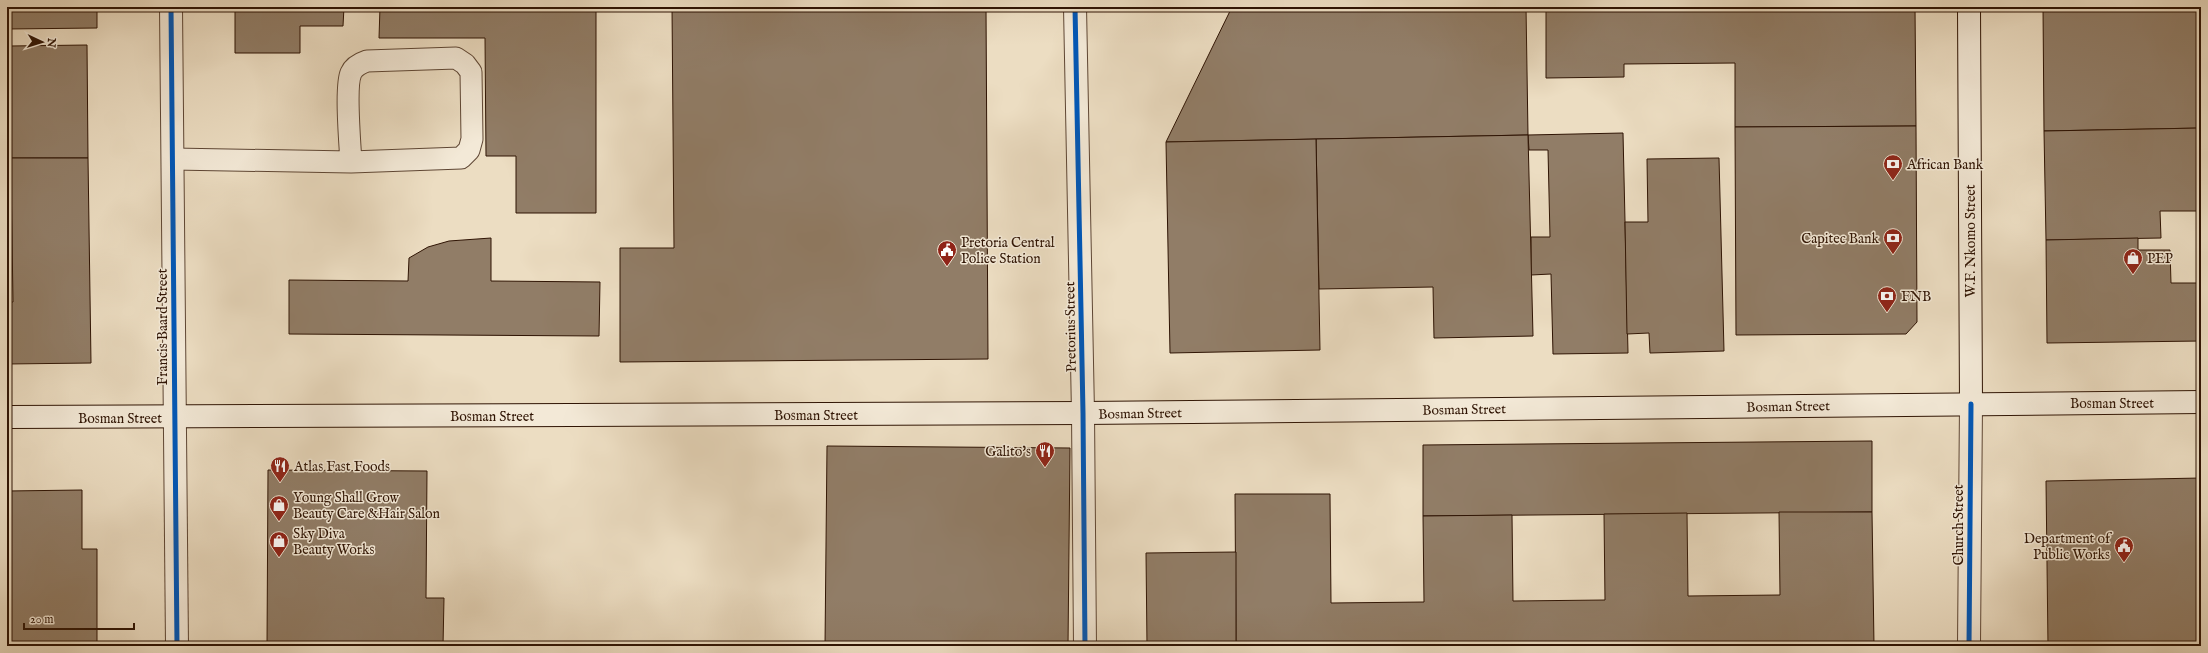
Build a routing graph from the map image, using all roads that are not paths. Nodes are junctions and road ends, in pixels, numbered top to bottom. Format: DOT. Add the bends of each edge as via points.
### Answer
graph roads {
  1 [pos="171,7"];
  2 [pos="1075,7"];
  3 [pos="1969,7"];
  4 [pos="173,159"];
  5 [pos="351,162"];
  6 [pos="2201,402"];
  7 [pos="1971,404"];
  8 [pos="1083,413"];
  9 [pos="7,418"];
  10 [pos="175,418"];
  11 [pos="177,646"];
  12 [pos="1085,646"];
  13 [pos="1969,646"];
  1 -- 4 [label="main road, Francis Baard Street"];
  2 -- 8 [label="main road, Pretorius Street"];
  3 -- 7 [label="main road, W.F. Nkomo Street"];
  4 -- 5 [label="lane"];
  4 -- 10 [label="main road, Francis Baard Street"];
  5 -- 5 [label="lane" via="461,158 469,150 472,139 471,72 465,64 456,58 359,63 351,73 348,87"];
  6 -- 7 [label="main road, Bosman Street"];
  7 -- 8 [label="main road, Bosman Street"];
  7 -- 13 [label="main road, Church Street"];
  8 -- 10 [label="main road, Bosman Street"];
  8 -- 12 [label="main road, Pretorius Street"];
  9 -- 10 [label="main road, Bosman Street"];
  10 -- 11 [label="main road, Francis Baard Street"];
}
